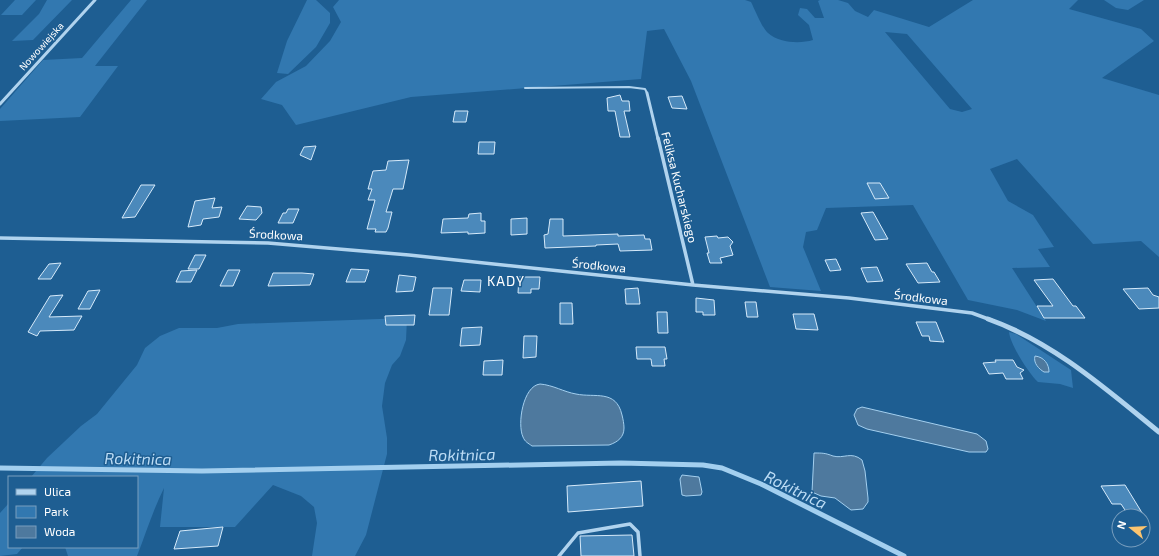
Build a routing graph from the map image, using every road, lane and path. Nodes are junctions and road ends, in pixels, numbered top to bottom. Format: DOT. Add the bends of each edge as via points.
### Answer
graph roads {
  1 [pos="94,0"];
  2 [pos="525,88"];
  3 [pos="647,93"];
  4 [pos="0,104"];
  5 [pos="0,238"];
  6 [pos="694,285"];
  7 [pos="1159,432"];
  8 [pos="559,556"];
  9 [pos="640,556"];
  1 -- 4 [label="street, Nowowiejska"];
  2 -- 3 [label="lane" via="629,88 645,89"];
  3 -- 6 [label="street, Feliksa Kucharskiego"];
  5 -- 6 [label="street, Środkowa" via="268,243"];
  6 -- 7 [label="street, Środkowa" via="849,298 972,313 1011,327 1045,345 1097,382"];
  8 -- 9 [label="lane" via="578,533 630,524 638,532"];
}
